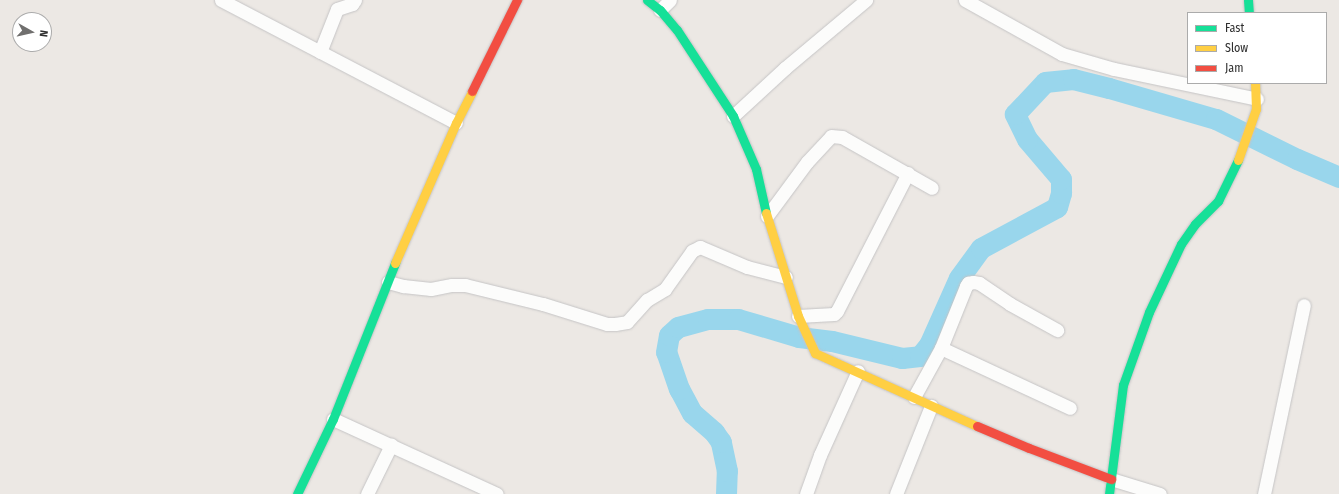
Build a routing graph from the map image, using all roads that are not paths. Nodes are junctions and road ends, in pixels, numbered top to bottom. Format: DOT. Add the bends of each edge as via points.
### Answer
graph roads {
  1 [pos="221,0"];
  2 [pos="355,0"];
  3 [pos="517,0"];
  4 [pos="647,0"];
  5 [pos="670,0"];
  6 [pos="866,0"];
  7 [pos="965,0"];
  8 [pos="1248,0"];
  9 [pos="660,10"];
  10 [pos="1249,12"];
  11 [pos="320,52"];
  12 [pos="1255,84"];
  13 [pos="1257,99"];
  14 [pos="733,116"];
  15 [pos="456,123"];
  16 [pos="908,173"];
  17 [pos="932,188"];
  18 [pos="767,216"];
  19 [pos="786,277"];
  20 [pos="388,282"];
  21 [pos="1304,305"];
  22 [pos="798,316"];
  23 [pos="1058,330"];
  24 [pos="942,348"];
  25 [pos="858,371"];
  26 [pos="914,397"];
  27 [pos="931,406"];
  28 [pos="1070,408"];
  29 [pos="332,419"];
  30 [pos="391,445"];
  31 [pos="1111,479"];
  32 [pos="898,493"];
  33 [pos="297,494"];
  34 [pos="367,494"];
  35 [pos="496,494"];
  36 [pos="806,494"];
  37 [pos="1109,494"];
  38 [pos="1160,494"];
  39 [pos="1264,494"];
  1 -- 11 [label="street"];
  2 -- 11 [label="street" via="352,4 337,9"];
  3 -- 15 [label="street"];
  4 -- 9 [label="street"];
  5 -- 9 [label="street"];
  6 -- 14 [label="street"];
  7 -- 13 [label="street" via="1062,54 1114,69"];
  8 -- 10 [label="street"];
  9 -- 14 [label="street" via="677,30"];
  11 -- 15 [label="street"];
  12 -- 13 [label="street"];
  13 -- 31 [label="street" via="1243,149 1224,192 1181,244 1149,312 1124,385"];
  14 -- 18 [label="street" via="751,155"];
  15 -- 20 [label="street"];
  16 -- 17 [label="street"];
  16 -- 18 [label="street" via="842,137 831,136 807,162"];
  16 -- 22 [label="street" via="837,311 834,314"];
  18 -- 19 [label="street"];
  19 -- 20 [label="street" via="747,268 700,247 692,252 665,289 646,300 632,318 623,323 607,324 543,304 465,285 431,289"];
  19 -- 22 [label="street"];
  20 -- 29 [label="street"];
  21 -- 39 [label="street"];
  22 -- 25 [label="street" via="811,346 821,357"];
  23 -- 24 [label="street" via="973,282 966,286"];
  24 -- 26 [label="street"];
  24 -- 28 [label="street"];
  25 -- 26 [label="street"];
  25 -- 36 [label="street" via="820,455"];
  26 -- 27 [label="street"];
  27 -- 31 [label="street" via="1029,448"];
  27 -- 32 [label="street"];
  29 -- 30 [label="street"];
  29 -- 33 [label="street"];
  30 -- 34 [label="street"];
  30 -- 35 [label="street"];
  31 -- 37 [label="street"];
  31 -- 38 [label="street"];
}
